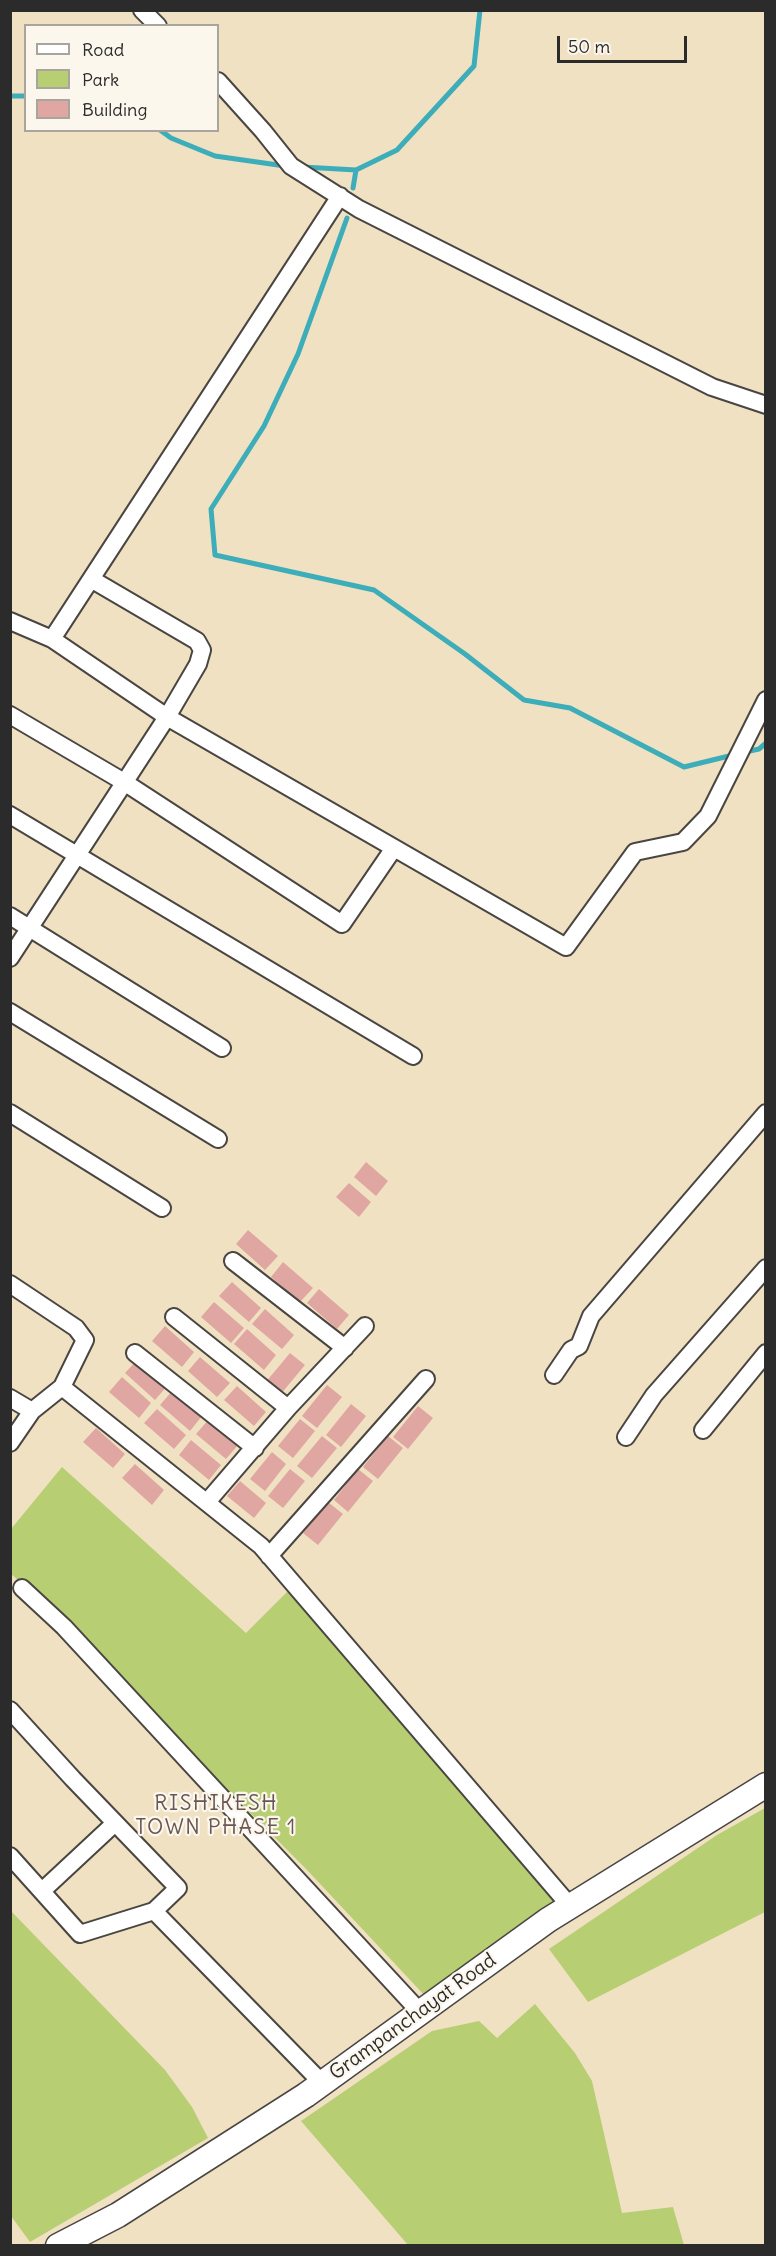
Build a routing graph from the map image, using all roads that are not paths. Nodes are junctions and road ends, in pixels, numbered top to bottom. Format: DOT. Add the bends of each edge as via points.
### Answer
graph roads {
  1 [pos="142,10"];
  2 [pos="156,24"];
  3 [pos="219,82"];
  4 [pos="340,196"];
  5 [pos="765,405"];
  6 [pos="91,579"];
  7 [pos="10,621"];
  8 [pos="52,639"];
  9 [pos="765,700"];
  10 [pos="10,715"];
  11 [pos="166,717"];
  12 [pos="124,782"];
  13 [pos="10,815"];
  14 [pos="394,848"];
  15 [pos="77,856"];
  16 [pos="10,916"];
  17 [pos="30,928"];
  18 [pos="10,958"];
  19 [pos="10,1012"];
  20 [pos="222,1048"];
  21 [pos="412,1056"];
  22 [pos="10,1113"];
  23 [pos="765,1113"];
  24 [pos="218,1139"];
  25 [pos="162,1208"];
  26 [pos="233,1261"];
  27 [pos="765,1268"];
  28 [pos="10,1284"];
  29 [pos="174,1317"];
  30 [pos="365,1326"];
  31 [pos="345,1348"];
  32 [pos="135,1353"];
  33 [pos="765,1353"];
  34 [pos="554,1375"];
  35 [pos="426,1379"];
  36 [pos="62,1387"];
  37 [pos="10,1398"];
  38 [pos="288,1408"];
  39 [pos="32,1411"];
  40 [pos="703,1430"];
  41 [pos="626,1437"];
  42 [pos="10,1443"];
  43 [pos="255,1448"];
  44 [pos="207,1502"];
  45 [pos="269,1556"];
  46 [pos="22,1588"];
  47 [pos="10,1710"];
  48 [pos="765,1785"];
  49 [pos="115,1823"];
  50 [pos="10,1856"];
  51 [pos="42,1891"];
  52 [pos="570,1906"];
  53 [pos="154,1911"];
  54 [pos="420,2012"];
  55 [pos="322,2083"];
  56 [pos="58,2246"];
  1 -- 2 [label="street"];
  3 -- 4 [label="street" via="291,166"];
  4 -- 5 [label="street" via="702,382"];
  4 -- 6 [label="street"];
  6 -- 8 [label="street"];
  6 -- 11 [label="street" via="197,641 202,650 198,664"];
  7 -- 8 [label="street"];
  8 -- 11 [label="street"];
  9 -- 14 [label="street" via="708,816 683,842 635,852 566,947"];
  10 -- 12 [label="street"];
  11 -- 12 [label="street"];
  11 -- 14 [label="street"];
  12 -- 14 [label="street" via="342,924"];
  12 -- 15 [label="street"];
  13 -- 15 [label="street"];
  15 -- 17 [label="street"];
  15 -- 21 [label="street"];
  16 -- 17 [label="street"];
  17 -- 18 [label="street"];
  17 -- 20 [label="street"];
  19 -- 24 [label="street"];
  22 -- 25 [label="street"];
  23 -- 34 [label="street" via="591,1316 579,1346 571,1350"];
  26 -- 31 [label="street"];
  27 -- 41 [label="street" via="654,1395"];
  28 -- 36 [label="street" via="76,1328 85,1340"];
  29 -- 38 [label="street"];
  30 -- 31 [label="street"];
  31 -- 38 [label="street"];
  32 -- 43 [label="street"];
  33 -- 40 [label="street"];
  35 -- 45 [label="street"];
  36 -- 39 [label="street"];
  36 -- 44 [label="street"];
  37 -- 39 [label="street"];
  38 -- 43 [label="street"];
  39 -- 42 [label="street"];
  43 -- 44 [label="street"];
  44 -- 45 [label="street"];
  45 -- 52 [label="street"];
  46 -- 54 [label="street" via="64,1627"];
  47 -- 49 [label="street"];
  48 -- 52 [label="street, Grampanchayat Road"];
  49 -- 51 [label="street"];
  49 -- 53 [label="street" via="178,1888"];
  50 -- 51 [label="street"];
  51 -- 53 [label="street" via="80,1934"];
  52 -- 54 [label="street, Grampanchayat Road"];
  53 -- 55 [label="street"];
  54 -- 55 [label="street, Grampanchayat Road"];
  55 -- 56 [label="street, Grampanchayat Road" via="118,2215"];
}
